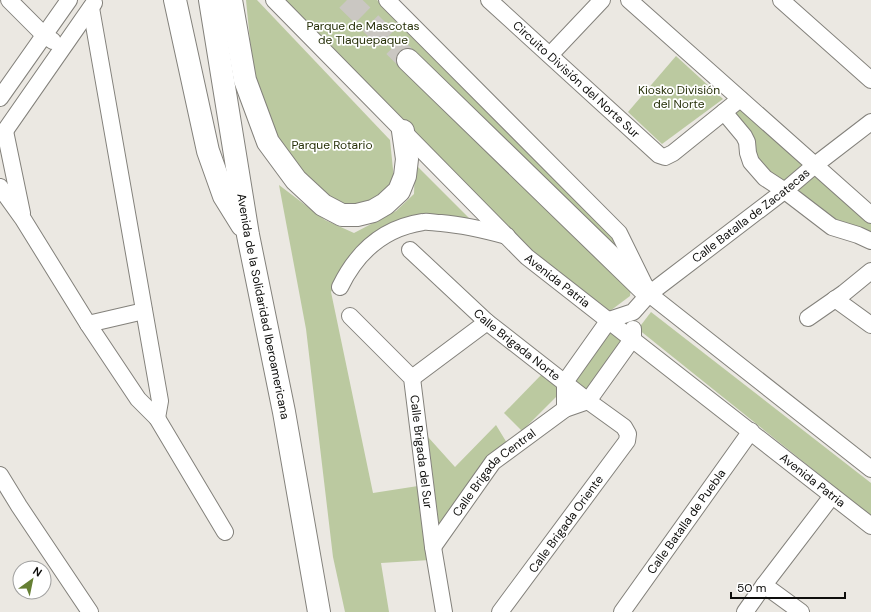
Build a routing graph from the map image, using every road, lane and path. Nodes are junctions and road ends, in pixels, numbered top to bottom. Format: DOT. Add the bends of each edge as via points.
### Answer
graph roads {
  1 [pos="10,0"];
  2 [pos="70,0"];
  3 [pos="175,0"];
  4 [pos="210,0"];
  5 [pos="231,0"];
  6 [pos="274,0"];
  7 [pos="387,0"];
  8 [pos="489,0"];
  9 [pos="602,0"];
  10 [pos="629,0"];
  11 [pos="781,0"];
  12 [pos="93,4"];
  13 [pos="44,35"];
  14 [pos="62,48"];
  15 [pos="550,55"];
  16 [pos="408,60"];
  17 [pos="871,80"];
  18 [pos="0,98"];
  19 [pos="740,99"];
  20 [pos="724,112"];
  21 [pos="871,122"];
  22 [pos="403,131"];
  23 [pos="2,135"];
  24 [pos="815,165"];
  25 [pos="0,187"];
  26 [pos="785,191"];
  27 [pos="871,215"];
  28 [pos="23,219"];
  29 [pos="248,235"];
  30 [pos="507,236"];
  31 [pos="871,241"];
  32 [pos="410,250"];
  33 [pos="871,271"];
  34 [pos="340,287"];
  35 [pos="648,294"];
  36 [pos="835,299"];
  37 [pos="144,311"];
  38 [pos="633,312"];
  39 [pos="350,316"];
  40 [pos="808,318"];
  41 [pos="609,320"];
  42 [pos="487,322"];
  43 [pos="88,324"];
  44 [pos="871,325"];
  45 [pos="633,338"];
  46 [pos="412,378"];
  47 [pos="565,382"];
  48 [pos="588,401"];
  49 [pos="565,409"];
  50 [pos="157,418"];
  51 [pos="752,431"];
  52 [pos="628,434"];
  53 [pos="871,468"];
  54 [pos="0,475"];
  55 [pos="832,496"];
  56 [pos="871,526"];
  57 [pos="225,532"];
  58 [pos="433,547"];
  59 [pos="764,585"];
  60 [pos="90,612"];
  61 [pos="319,612"];
  62 [pos="444,612"];
  63 [pos="500,612"];
  64 [pos="622,612"];
  65 [pos="745,612"];
  66 [pos="801,612"];
  1 -- 13 [label="street"];
  2 -- 13 [label="street"];
  3 -- 29 [label="highway" via="208,151 224,196"];
  4 -- 29 [label="highway, Avenida de la Solidaridad Iberoamericana"];
  5 -- 22 [label="highway" via="245,80 268,142 296,180 323,206 342,215 358,215 385,204 399,191 405,176 407,159"];
  6 -- 22 [label="street, Avenida Patria"];
  7 -- 35 [label="street" via="619,233"];
  8 -- 15 [label="street, Circuito División del Norte Sur"];
  9 -- 15 [label="street"];
  10 -- 19 [label="street"];
  11 -- 17 [label="street"];
  12 -- 14 [label="street"];
  12 -- 37 [label="street"];
  13 -- 14 [label="street"];
  13 -- 18 [label="street"];
  14 -- 23 [label="street"];
  15 -- 20 [label="street, Circuito División del Norte Sur" via="653,151 665,157"];
  16 -- 35 [label="highway"];
  19 -- 20 [label="street"];
  19 -- 24 [label="street"];
  20 -- 26 [label="street" via="744,136 751,162 765,178"];
  21 -- 24 [label="street, Calle Batalla de Zacatecas"];
  22 -- 30 [label="street, Avenida Patria"];
  23 -- 28 [label="street"];
  24 -- 26 [label="street, Calle Batalla de Zacatecas"];
  24 -- 27 [label="street"];
  25 -- 28 [label="street"];
  26 -- 31 [label="street" via="832,227"];
  26 -- 35 [label="street, Calle Batalla de Zacatecas"];
  28 -- 43 [label="street"];
  29 -- 61 [label="highway, Avenida de la Solidaridad Iberoamericana" via="284,412"];
  30 -- 34 [label="street" via="464,225 424,222 402,227 376,239 360,254"];
  30 -- 41 [label="street, Avenida Patria" via="527,256"];
  32 -- 42 [label="street, Calle Brigada Norte"];
  33 -- 36 [label="street"];
  35 -- 38 [label="street, Calle Batalla de Zacatecas"];
  35 -- 53 [label="street"];
  36 -- 40 [label="street"];
  36 -- 44 [label="street"];
  37 -- 43 [label="street"];
  37 -- 50 [label="street" via="160,401"];
  38 -- 41 [label="street"];
  38 -- 45 [label="street"];
  39 -- 46 [label="street, Calle Brigada del Sur"];
  41 -- 45 [label="street, Avenida Patria"];
  41 -- 47 [label="street"];
  42 -- 46 [label="street"];
  42 -- 47 [label="street, Calle Brigada Norte"];
  43 -- 50 [label="street" via="138,399"];
  45 -- 48 [label="street"];
  45 -- 51 [label="street, Avenida Patria"];
  46 -- 58 [label="street, Calle Brigada del Sur"];
  47 -- 48 [label="street, Calle Brigada Norte"];
  47 -- 49 [label="street"];
  48 -- 49 [label="street, Calle Brigada Central"];
  48 -- 52 [label="street, Calle Brigada Norte" via="624,427"];
  49 -- 58 [label="street, Calle Brigada Central" via="493,462"];
  50 -- 57 [label="street"];
  51 -- 55 [label="street, Avenida Patria"];
  51 -- 64 [label="street, Calle Batalla de Puebla"];
  52 -- 63 [label="street, Calle Brigada Oriente" via="627,441"];
  54 -- 60 [label="street"];
  55 -- 56 [label="street, Avenida Patria"];
  55 -- 59 [label="street"];
  58 -- 62 [label="street, Calle Brigada del Sur"];
  59 -- 65 [label="street"];
  59 -- 66 [label="street"];
}
